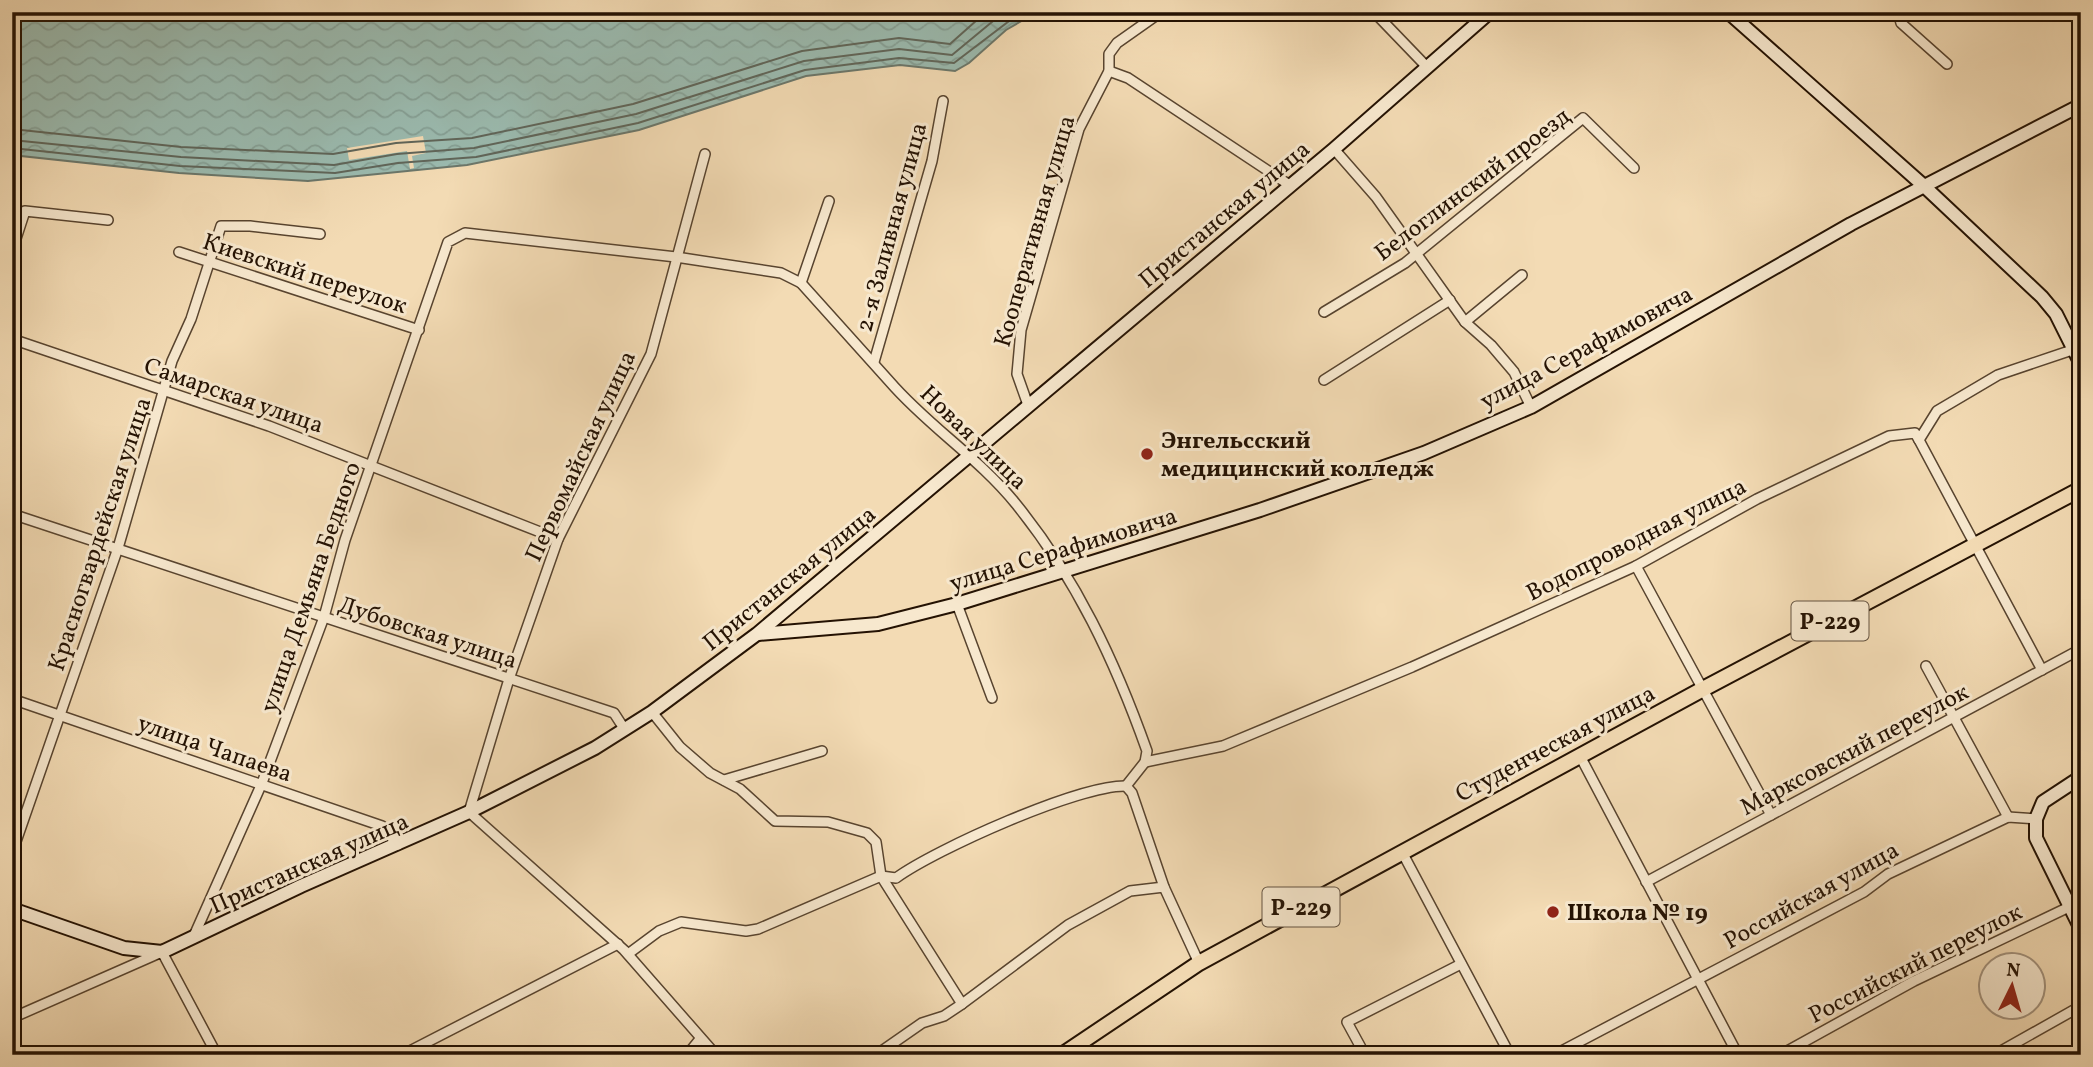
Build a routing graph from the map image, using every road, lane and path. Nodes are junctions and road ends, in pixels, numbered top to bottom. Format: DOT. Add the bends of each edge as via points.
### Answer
graph roads {
  1 [pos="1161,12"];
  2 [pos="1374,12"];
  3 [pos="1490,12"];
  4 [pos="1728,12"];
  5 [pos="1898,12"];
  6 [pos="1947,64"];
  7 [pos="1426,66"];
  8 [pos="1109,71"];
  9 [pos="943,101"];
  10 [pos="2081,105"];
  11 [pos="1335,149"];
  12 [pos="705,154"];
  13 [pos="1634,169"];
  14 [pos="1292,186"];
  15 [pos="1924,186"];
  16 [pos="829,201"];
  17 [pos="108,220"];
  18 [pos="320,234"];
  19 [pos="448,242"];
  20 [pos="12,251"];
  21 [pos="179,251"];
  22 [pos="1416,252"];
  23 [pos="676,257"];
  24 [pos="208,262"];
  25 [pos="1522,275"];
  26 [pos="801,283"];
  27 [pos="1450,300"];
  28 [pos="1324,312"];
  29 [pos="1465,322"];
  30 [pos="419,330"];
  31 [pos="12,339"];
  32 [pos="2078,349"];
  33 [pos="874,362"];
  34 [pos="2081,363"];
  35 [pos="1324,380"];
  36 [pos="166,390"];
  37 [pos="1028,405"];
  38 [pos="1531,407"];
  39 [pos="1919,440"];
  40 [pos="971,457"];
  41 [pos="373,465"];
  42 [pos="2081,489"];
  43 [pos="12,514"];
  44 [pos="558,539"];
  45 [pos="1975,544"];
  46 [pos="118,548"];
  47 [pos="1636,566"];
  48 [pos="1064,571"];
  49 [pos="957,604"];
  50 [pos="324,617"];
  51 [pos="757,634"];
  52 [pos="2081,649"];
  53 [pos="1926,666"];
  54 [pos="2042,670"];
  55 [pos="509,679"];
  56 [pos="1703,689"];
  57 [pos="992,698"];
  58 [pos="12,699"];
  59 [pos="652,712"];
  60 [pos="59,715"];
  61 [pos="1954,717"];
  62 [pos="625,730"];
  63 [pos="822,751"];
  64 [pos="1580,756"];
  65 [pos="1145,762"];
  66 [pos="2081,777"];
  67 [pos="724,780"];
  68 [pos="262,783"];
  69 [pos="1126,786"];
  70 [pos="469,812"];
  71 [pos="1771,815"];
  72 [pos="2008,817"];
  73 [pos="2036,818"];
  74 [pos="397,845"];
  75 [pos="1402,852"];
  76 [pos="12,853"];
  77 [pos="881,876"];
  78 [pos="1646,881"];
  79 [pos="1164,887"];
  80 [pos="2070,907"];
  81 [pos="12,909"];
  82 [pos="2081,929"];
  83 [pos="192,939"];
  84 [pos="618,944"];
  85 [pos="162,952"];
  86 [pos="628,954"];
  87 [pos="1199,963"];
  88 [pos="1461,964"];
  89 [pos="1699,981"];
  90 [pos="962,1004"];
  91 [pos="2081,1006"];
  92 [pos="12,1018"];
  93 [pos="700,1039"];
  94 [pos="217,1055"];
  95 [pos="402,1055"];
  96 [pos="687,1055"];
  97 [pos="716,1055"];
  98 [pos="876,1055"];
  99 [pos="1062,1055"];
  100 [pos="1365,1055"];
  101 [pos="1510,1055"];
  102 [pos="1554,1055"];
  103 [pos="1738,1055"];
  104 [pos="1780,1055"];
  105 [pos="1994,1055"];
  1 -- 8 [label="street, Кооперативная улица" via="1117,43 1109,54"];
  2 -- 7 [label="street"];
  3 -- 7 [label="street, Пристанская улица"];
  4 -- 15 [label="street"];
  5 -- 6 [label="street" via="1901,23"];
  7 -- 11 [label="street, Пристанская улица"];
  8 -- 14 [label="street" via="1139,85"];
  8 -- 37 [label="street, Кооперативная улица" via="1079,129 1021,330 1017,374"];
  9 -- 33 [label="street, 2-я Заливная улица" via="932,161"];
  10 -- 15 [label="street, улица Серафимовича"];
  11 -- 14 [label="street, Пристанская улица"];
  11 -- 22 [label="street"];
  12 -- 23 [label="street, Первомайская улица"];
  13 -- 22 [label="street, Белоглинский проезд" via="1583,118"];
  14 -- 37 [label="street, Пристанская улица"];
  15 -- 32 [label="street" via="2042,297"];
  15 -- 38 [label="street, улица Серафимовича" via="1851,223"];
  16 -- 26 [label="street"];
  17 -- 20 [label="street" via="25,211"];
  18 -- 24 [label="street, Красногвардейская улица" via="221,226"];
  19 -- 23 [label="street, Новая улица" via="465,233"];
  19 -- 30 [label="street, улица Демьяна Бедного"];
  21 -- 24 [label="street, Киевский переулок"];
  22 -- 27 [label="street"];
  22 -- 28 [label="street, Белоглинский проезд"];
  23 -- 26 [label="street, Новая улица" via="781,274"];
  23 -- 44 [label="street, Первомайская улица" via="651,354"];
  24 -- 30 [label="street, Киевский переулок"];
  24 -- 36 [label="street, Красногвардейская улица"];
  25 -- 29 [label="street"];
  26 -- 33 [label="street, Новая улица"];
  27 -- 29 [label="street"];
  27 -- 35 [label="street"];
  29 -- 38 [label="street" via="1514,372"];
  30 -- 41 [label="street, улица Демьяна Бедного"];
  31 -- 36 [label="street, Самарская улица"];
  32 -- 34 [label="street"];
  32 -- 39 [label="street" via="1998,375 1937,411"];
  33 -- 40 [label="street, Новая улица" via="890,383"];
  36 -- 41 [label="street, Самарская улица"];
  36 -- 46 [label="street, Красногвардейская улица"];
  37 -- 40 [label="street, Пристанская улица"];
  38 -- 48 [label="street, улица Серафимовича" via="1343,483"];
  39 -- 45 [label="street"];
  39 -- 47 [label="street, Водопроводная улица" via="1915,433 1889,436 1757,499"];
  40 -- 48 [label="street, Новая улица" via="1016,503"];
  40 -- 51 [label="street, Пристанская улица"];
  41 -- 44 [label="street, Самарская улица"];
  41 -- 50 [label="street, улица Демьяна Бедного" via="345,540"];
  42 -- 45 [label="main road, Студенческая улица / Р-229"];
  43 -- 46 [label="street, Дубовская улица"];
  44 -- 55 [label="street, Первомайская улица"];
  45 -- 54 [label="street"];
  45 -- 56 [label="main road, Студенческая улица / Р-229"];
  46 -- 50 [label="street, Дубовская улица"];
  46 -- 60 [label="street, Красногвардейская улица"];
  47 -- 56 [label="street"];
  47 -- 65 [label="street, Водопроводная улица" via="1223,746"];
  48 -- 49 [label="street, улица Серафимовича"];
  48 -- 65 [label="street, Новая улица" via="1121,679 1147,751"];
  49 -- 51 [label="street, улица Серафимовича" via="878,624"];
  49 -- 57 [label="street"];
  50 -- 55 [label="street, Дубовская улица"];
  50 -- 68 [label="street, улица Демьяна Бедного"];
  51 -- 59 [label="street, Пристанская улица"];
  52 -- 54 [label="street, Марксовский переулок"];
  53 -- 61 [label="street"];
  54 -- 61 [label="street, Марксовский переулок"];
  55 -- 62 [label="street, Дубовская улица" via="614,713"];
  55 -- 70 [label="street, Первомайская улица"];
  56 -- 64 [label="main road, Студенческая улица / Р-229"];
  56 -- 71 [label="street"];
  58 -- 60 [label="street, улица Чапаева"];
  59 -- 62 [label="street, Пристанская улица"];
  59 -- 67 [label="street" via="680,747"];
  60 -- 68 [label="street, улица Чапаева"];
  60 -- 76 [label="street, Красногвардейская улица"];
  61 -- 71 [label="street, Марксовский переулок"];
  61 -- 72 [label="street"];
  62 -- 70 [label="street, Пристанская улица"];
  63 -- 67 [label="street"];
  64 -- 75 [label="main road, Студенческая улица / Р-229"];
  64 -- 78 [label="street"];
  65 -- 69 [label="street"];
  66 -- 73 [label="street" via="2043,802"];
  67 -- 77 [label="street" via="775,821 828,822 866,833 876,842"];
  68 -- 74 [label="street, улица Чапаева" via="382,827"];
  68 -- 83 [label="street, улица Демьяна Бедного"];
  69 -- 77 [label="street" via="1053,804 921,860 896,878"];
  69 -- 79 [label="street"];
  70 -- 74 [label="street, Пристанская улица"];
  70 -- 84 [label="street"];
  71 -- 78 [label="street, Марксовский переулок"];
  72 -- 73 [label="street, Российская улица"];
  72 -- 89 [label="street, Российская улица" via="1888,874 1864,892"];
  73 -- 80 [label="street" via="2036,838"];
  74 -- 83 [label="street, Пристанская улица"];
  75 -- 87 [label="main road, Студенческая улица / Р-229"];
  75 -- 88 [label="street"];
  77 -- 86 [label="street" via="758,929 672,924"];
  77 -- 90 [label="street"];
  78 -- 89 [label="street"];
  79 -- 87 [label="street"];
  79 -- 90 [label="street" via="1130,891 1068,925"];
  80 -- 82 [label="street"];
  80 -- 104 [label="street, Российский переулок" via="1914,981"];
  81 -- 85 [label="street" via="124,948"];
  83 -- 85 [label="street, Пристанская улица"];
  84 -- 86 [label="street"];
  84 -- 95 [label="street"];
  85 -- 92 [label="street, Пристанская улица"];
  85 -- 94 [label="street"];
  86 -- 93 [label="street"];
  87 -- 99 [label="main road, Студенческая улица / Р-229"];
  88 -- 100 [label="street" via="1346,1022"];
  88 -- 101 [label="street"];
  89 -- 102 [label="street, Российская улица"];
  89 -- 103 [label="street"];
  90 -- 98 [label="street" via="922,1023"];
  91 -- 105 [label="street"];
  93 -- 96 [label="street"];
  93 -- 97 [label="street"];
}
